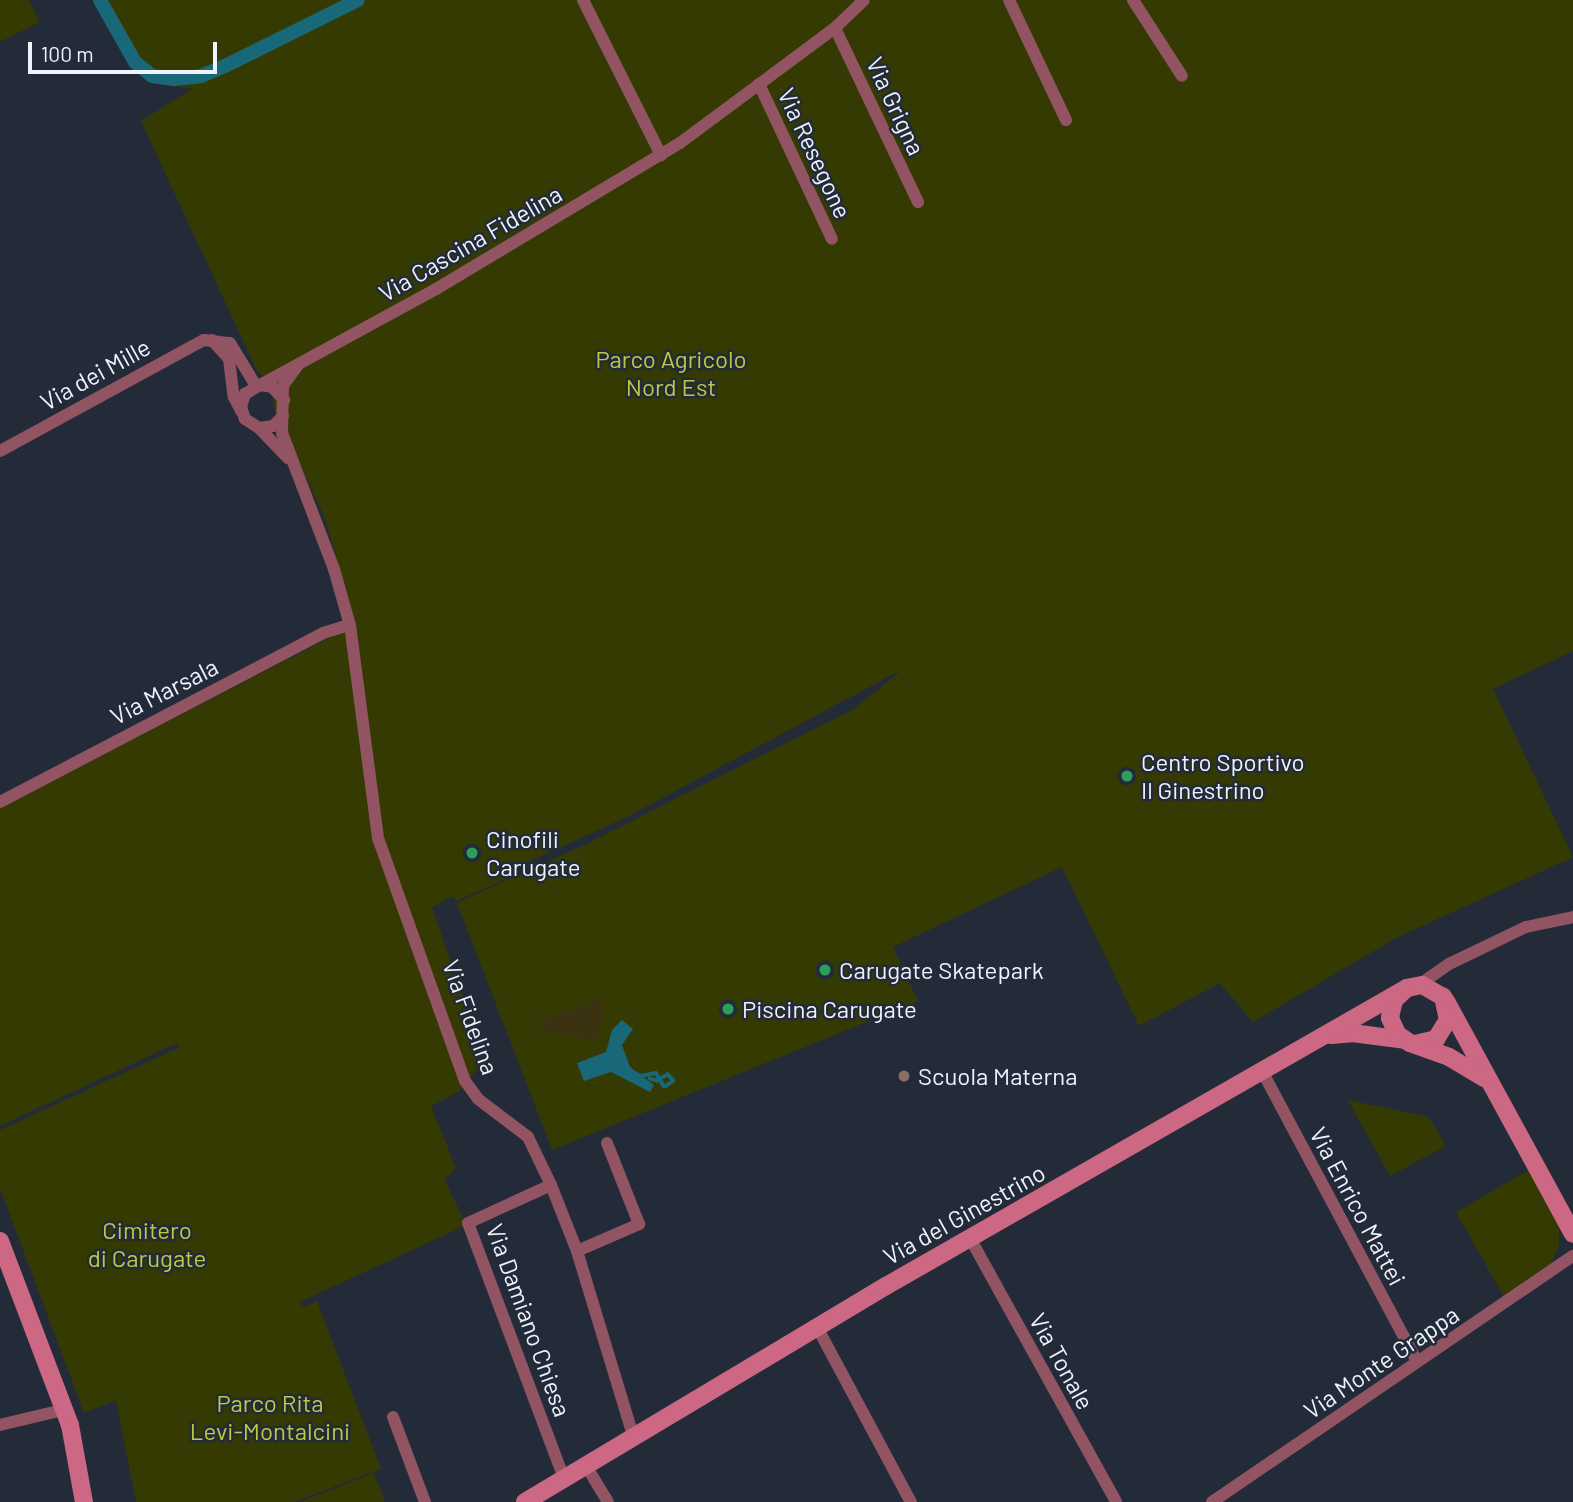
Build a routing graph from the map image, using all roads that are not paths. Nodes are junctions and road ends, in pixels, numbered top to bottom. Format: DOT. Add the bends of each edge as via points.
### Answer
graph roads {
  1 [pos="583,0"];
  2 [pos="864,0"];
  3 [pos="1009,0"];
  4 [pos="1133,0"];
  5 [pos="835,28"];
  6 [pos="1182,76"];
  7 [pos="759,84"];
  8 [pos="1066,120"];
  9 [pos="661,155"];
  10 [pos="918,202"];
  11 [pos="832,239"];
  12 [pos="211,340"];
  13 [pos="298,365"];
  14 [pos="258,386"];
  15 [pos="284,400"];
  16 [pos="283,416"];
  17 [pos="245,419"];
  18 [pos="259,428"];
  19 [pos="0,451"];
  20 [pos="293,464"];
  21 [pos="350,625"];
  22 [pos="0,802"];
  23 [pos="1573,917"];
  24 [pos="1423,984"];
  25 [pos="1446,1001"];
  26 [pos="1321,1038"];
  27 [pos="1410,1042"];
  28 [pos="1262,1071"];
  29 [pos="1487,1080"];
  30 [pos="607,1143"];
  31 [pos="551,1185"];
  32 [pos="1573,1234"];
  33 [pos="971,1240"];
  34 [pos="0,1241"];
  35 [pos="577,1251"];
  36 [pos="1573,1256"];
  37 [pos="817,1327"];
  38 [pos="1417,1361"];
  39 [pos="64,1410"];
  40 [pos="393,1417"];
  41 [pos="0,1425"];
  42 [pos="633,1435"];
  43 [pos="584,1464"];
  44 [pos="563,1476"];
  45 [pos="84,1502"];
  46 [pos="425,1502"];
  47 [pos="526,1502"];
  48 [pos="608,1502"];
  49 [pos="911,1502"];
  50 [pos="1116,1502"];
  51 [pos="1212,1502"];
  1 -- 9 [label="street"];
  2 -- 5 [label="street, Via Cascina Fidelina"];
  3 -- 8 [label="street"];
  4 -- 6 [label="street"];
  5 -- 7 [label="street, Via Cascina Fidelina"];
  5 -- 10 [label="street, Via Grigna"];
  7 -- 9 [label="street, Via Cascina Fidelina"];
  7 -- 11 [label="street, Via Resegone"];
  9 -- 13 [label="street, Via Cascina Fidelina"];
  12 -- 14 [label="street" via="230,343"];
  12 -- 17 [label="street" via="229,359 234,397"];
  12 -- 19 [label="street, Via dei Mille" via="189,346"];
  13 -- 14 [label="street, Via Cascina Fidelina"];
  13 -- 15 [label="street" via="285,378"];
  14 -- 15 [label="street" via="272,387"];
  14 -- 17 [label="street" via="242,400"];
  15 -- 16 [label="street, Via Fidelina"];
  16 -- 18 [label="street" via="273,426"];
  16 -- 20 [label="street, Via Fidelina" via="282,433"];
  17 -- 18 [label="street, Via Fidelina"];
  18 -- 20 [label="street, Via Fidelina"];
  20 -- 21 [label="street, Via Fidelina"];
  21 -- 22 [label="street, Via Marsala" via="323,633"];
  21 -- 31 [label="street, Via Fidelina" via="378,838 466,1081 478,1099 528,1137"];
  23 -- 24 [label="street, Via del Ginestrino" via="1529,926 1449,964"];
  24 -- 25 [label="street"];
  24 -- 26 [label="street, Via del Ginestrino"];
  24 -- 27 [label="street" via="1390,1012 1394,1028"];
  25 -- 27 [label="street" via="1448,1020 1443,1032 1431,1042"];
  25 -- 29 [label="street"];
  26 -- 27 [label="street, Via del Ginestrino" via="1347,1032"];
  26 -- 28 [label="street, Via del Ginestrino"];
  27 -- 29 [label="street, Via del Ginestrino"];
  28 -- 33 [label="street, Via del Ginestrino"];
  28 -- 38 [label="street, Via Enrico Mattei"];
  29 -- 32 [label="street"];
  30 -- 35 [label="street" via="639,1224"];
  31 -- 35 [label="street, Via Fidelina"];
  31 -- 44 [label="street, Via Damiano Chiesa" via="468,1223"];
  33 -- 37 [label="street, Via del Ginestrino"];
  33 -- 50 [label="street, Via Tonale"];
  34 -- 39 [label="street"];
  35 -- 42 [label="street, Via Fidelina"];
  36 -- 38 [label="street, Via Monte Grappa"];
  37 -- 42 [label="street, Via del Ginestrino"];
  37 -- 49 [label="street"];
  38 -- 51 [label="street, Via Monte Grappa"];
  39 -- 41 [label="street"];
  39 -- 45 [label="street"];
  40 -- 46 [label="street"];
  42 -- 43 [label="street"];
  43 -- 44 [label="street"];
  43 -- 48 [label="street"];
  44 -- 47 [label="street"];
}
